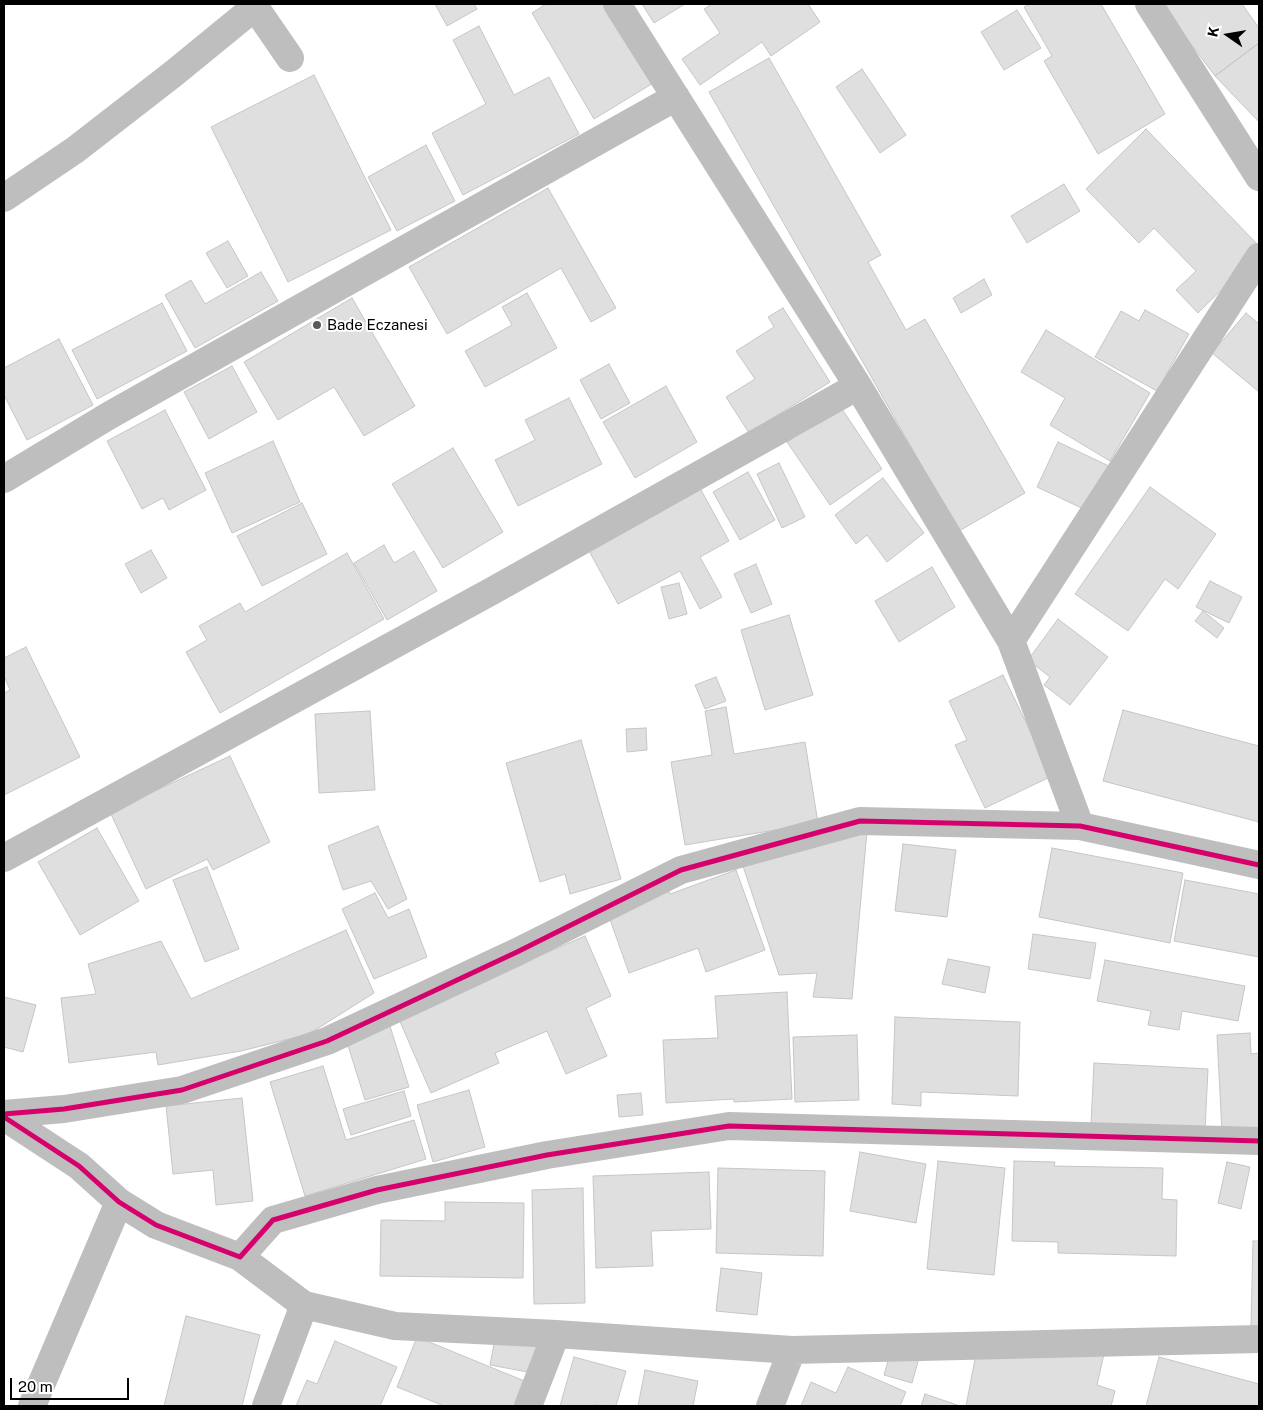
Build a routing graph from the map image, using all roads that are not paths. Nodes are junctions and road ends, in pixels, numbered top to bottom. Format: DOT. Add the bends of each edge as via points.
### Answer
graph roads {
  1 [pos="618,4"];
  2 [pos="1149,4"];
  3 [pos="256,6"];
  4 [pos="290,58"];
  5 [pos="676,97"];
  6 [pos="1259,177"];
  7 [pos="4,198"];
  8 [pos="1259,257"];
  9 [pos="858,386"];
  10 [pos="4,479"];
  11 [pos="1011,641"];
  12 [pos="1080,826"];
  13 [pos="4,858"];
  14 [pos="1259,865"];
  15 [pos="4,1115"];
  16 [pos="1259,1142"];
  17 [pos="119,1202"];
  18 [pos="240,1257"];
  19 [pos="304,1305"];
  20 [pos="556,1334"];
  21 [pos="1259,1339"];
  22 [pos="792,1350"];
  23 [pos="32,1406"];
  24 [pos="266,1406"];
  25 [pos="528,1406"];
  26 [pos="770,1406"];
  1 -- 5 [label="street"];
  2 -- 6 [label="street"];
  3 -- 4 [label="street"];
  3 -- 7 [label="street" via="75,150"];
  5 -- 9 [label="street"];
  5 -- 10 [label="street" via="119,410"];
  8 -- 11 [label="street"];
  9 -- 11 [label="street"];
  9 -- 13 [label="street"];
  11 -- 12 [label="street"];
  12 -- 14 [label="street"];
  12 -- 15 [label="street" via="860,821 681,870 328,1041 182,1090"];
  15 -- 17 [label="street" via="80,1166"];
  16 -- 18 [label="street" via="729,1126 546,1155 377,1190 273,1220"];
  17 -- 18 [label="street" via="156,1225"];
  17 -- 23 [label="street"];
  18 -- 19 [label="street"];
  19 -- 20 [label="street" via="395,1326"];
  19 -- 24 [label="street"];
  20 -- 22 [label="street"];
  20 -- 25 [label="street"];
  21 -- 22 [label="street"];
  22 -- 26 [label="street"];
}
